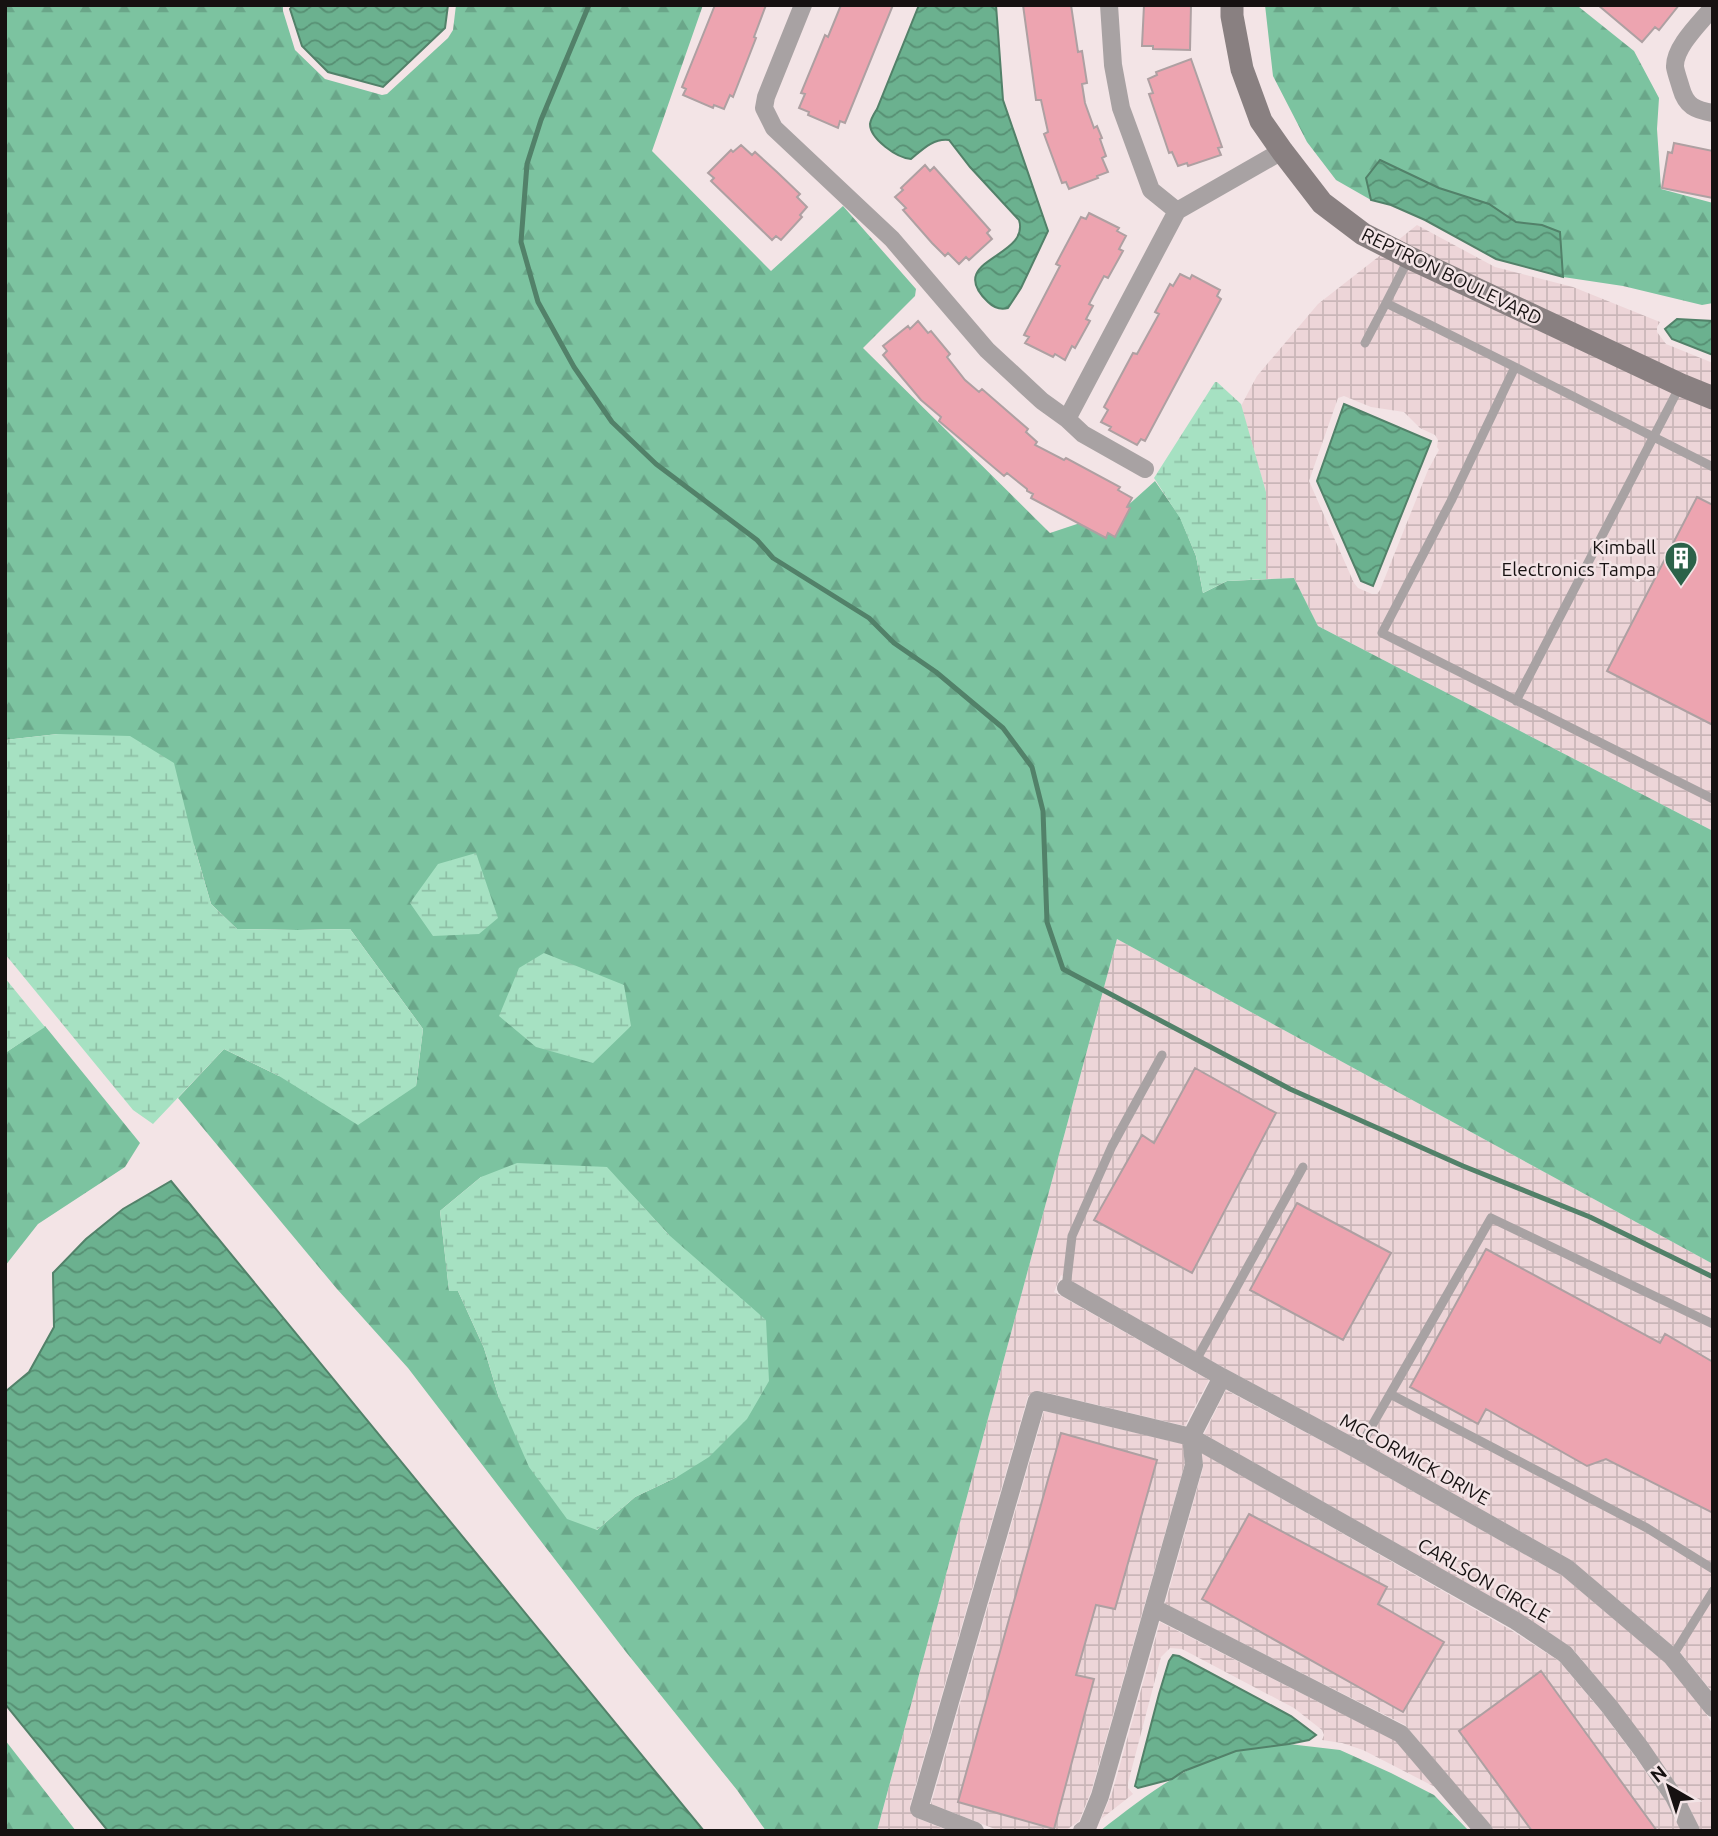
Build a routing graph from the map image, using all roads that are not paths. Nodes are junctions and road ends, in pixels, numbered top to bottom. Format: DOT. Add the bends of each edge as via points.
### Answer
graph roads {
  1 [pos="803,5"];
  2 [pos="1109,5"];
  3 [pos="1232,5"];
  4 [pos="1713,7"];
  5 [pos="1713,113"];
  6 [pos="1282,151"];
  7 [pos="1177,211"];
  8 [pos="1409,258"];
  9 [pos="1386,303"];
  10 [pos="1365,343"];
  11 [pos="1515,367"];
  12 [pos="1681,384"];
  13 [pos="1713,398"];
  14 [pos="1067,419"];
  15 [pos="1653,438"];
  16 [pos="1713,467"];
  17 [pos="1145,469"];
  18 [pos="1516,701"];
  19 [pos="1713,799"];
  20 [pos="1162,1055"];
  21 [pos="1303,1167"];
  22 [pos="1066,1288"];
  23 [pos="1713,1324"];
  24 [pos="1195,1362"];
  25 [pos="1222,1377"];
  26 [pos="1390,1394"];
  27 [pos="1191,1437"];
  28 [pos="1358,1450"];
  29 [pos="1713,1569"];
  30 [pos="1713,1591"];
  31 [pos="1154,1608"];
  32 [pos="1672,1657"];
  33 [pos="1712,1704"];
  34 [pos="975,1831"];
  35 [pos="1083,1831"];
  36 [pos="1484,1831"];
  37 [pos="1691,1831"];
  1 -- 14 [label="street" via="766,97 764,108 774,128 892,239 987,350"];
  2 -- 7 [label="street" via="1121,108 1151,190"];
  3 -- 6 [label="street, REPTRON BOULEVARD" via="1242,69 1261,121"];
  4 -- 5 [label="street" via="1681,47 1675,67 1684,99"];
  6 -- 7 [label="street"];
  6 -- 8 [label="street, REPTRON BOULEVARD" via="1322,202 1363,234"];
  7 -- 14 [label="street"];
  8 -- 9 [label="lane"];
  8 -- 12 [label="street, REPTRON BOULEVARD"];
  9 -- 10 [label="lane"];
  9 -- 11 [label="lane"];
  11 -- 15 [label="lane"];
  11 -- 18 [label="lane" via="1382,633"];
  12 -- 13 [label="street, REPTRON BOULEVARD"];
  12 -- 15 [label="lane"];
  14 -- 17 [label="street" via="1083,434"];
  15 -- 16 [label="lane"];
  15 -- 18 [label="lane"];
  18 -- 19 [label="lane"];
  20 -- 22 [label="lane" via="1112,1146 1072,1236"];
  21 -- 24 [label="lane"];
  22 -- 24 [label="street, MCCORMICK DRIVE"];
  23 -- 26 [label="lane" via="1491,1218"];
  24 -- 25 [label="street, MCCORMICK DRIVE"];
  25 -- 27 [label="street"];
  25 -- 28 [label="street, MCCORMICK DRIVE"];
  26 -- 28 [label="lane"];
  26 -- 29 [label="lane" via="1647,1528"];
  27 -- 31 [label="street" via="1194,1465"];
  27 -- 34 [label="street, CARLSON CIRCLE" via="1037,1400 919,1809"];
  27 -- 37 [label="street, CARLSON CIRCLE" via="1516,1621 1565,1654 1642,1750"];
  28 -- 32 [label="street, MCCORMICK DRIVE" via="1567,1568"];
  30 -- 32 [label="lane"];
  31 -- 35 [label="street" via="1100,1796"];
  31 -- 36 [label="street" via="1401,1734"];
  32 -- 33 [label="street, MCCORMICK DRIVE"];
}
